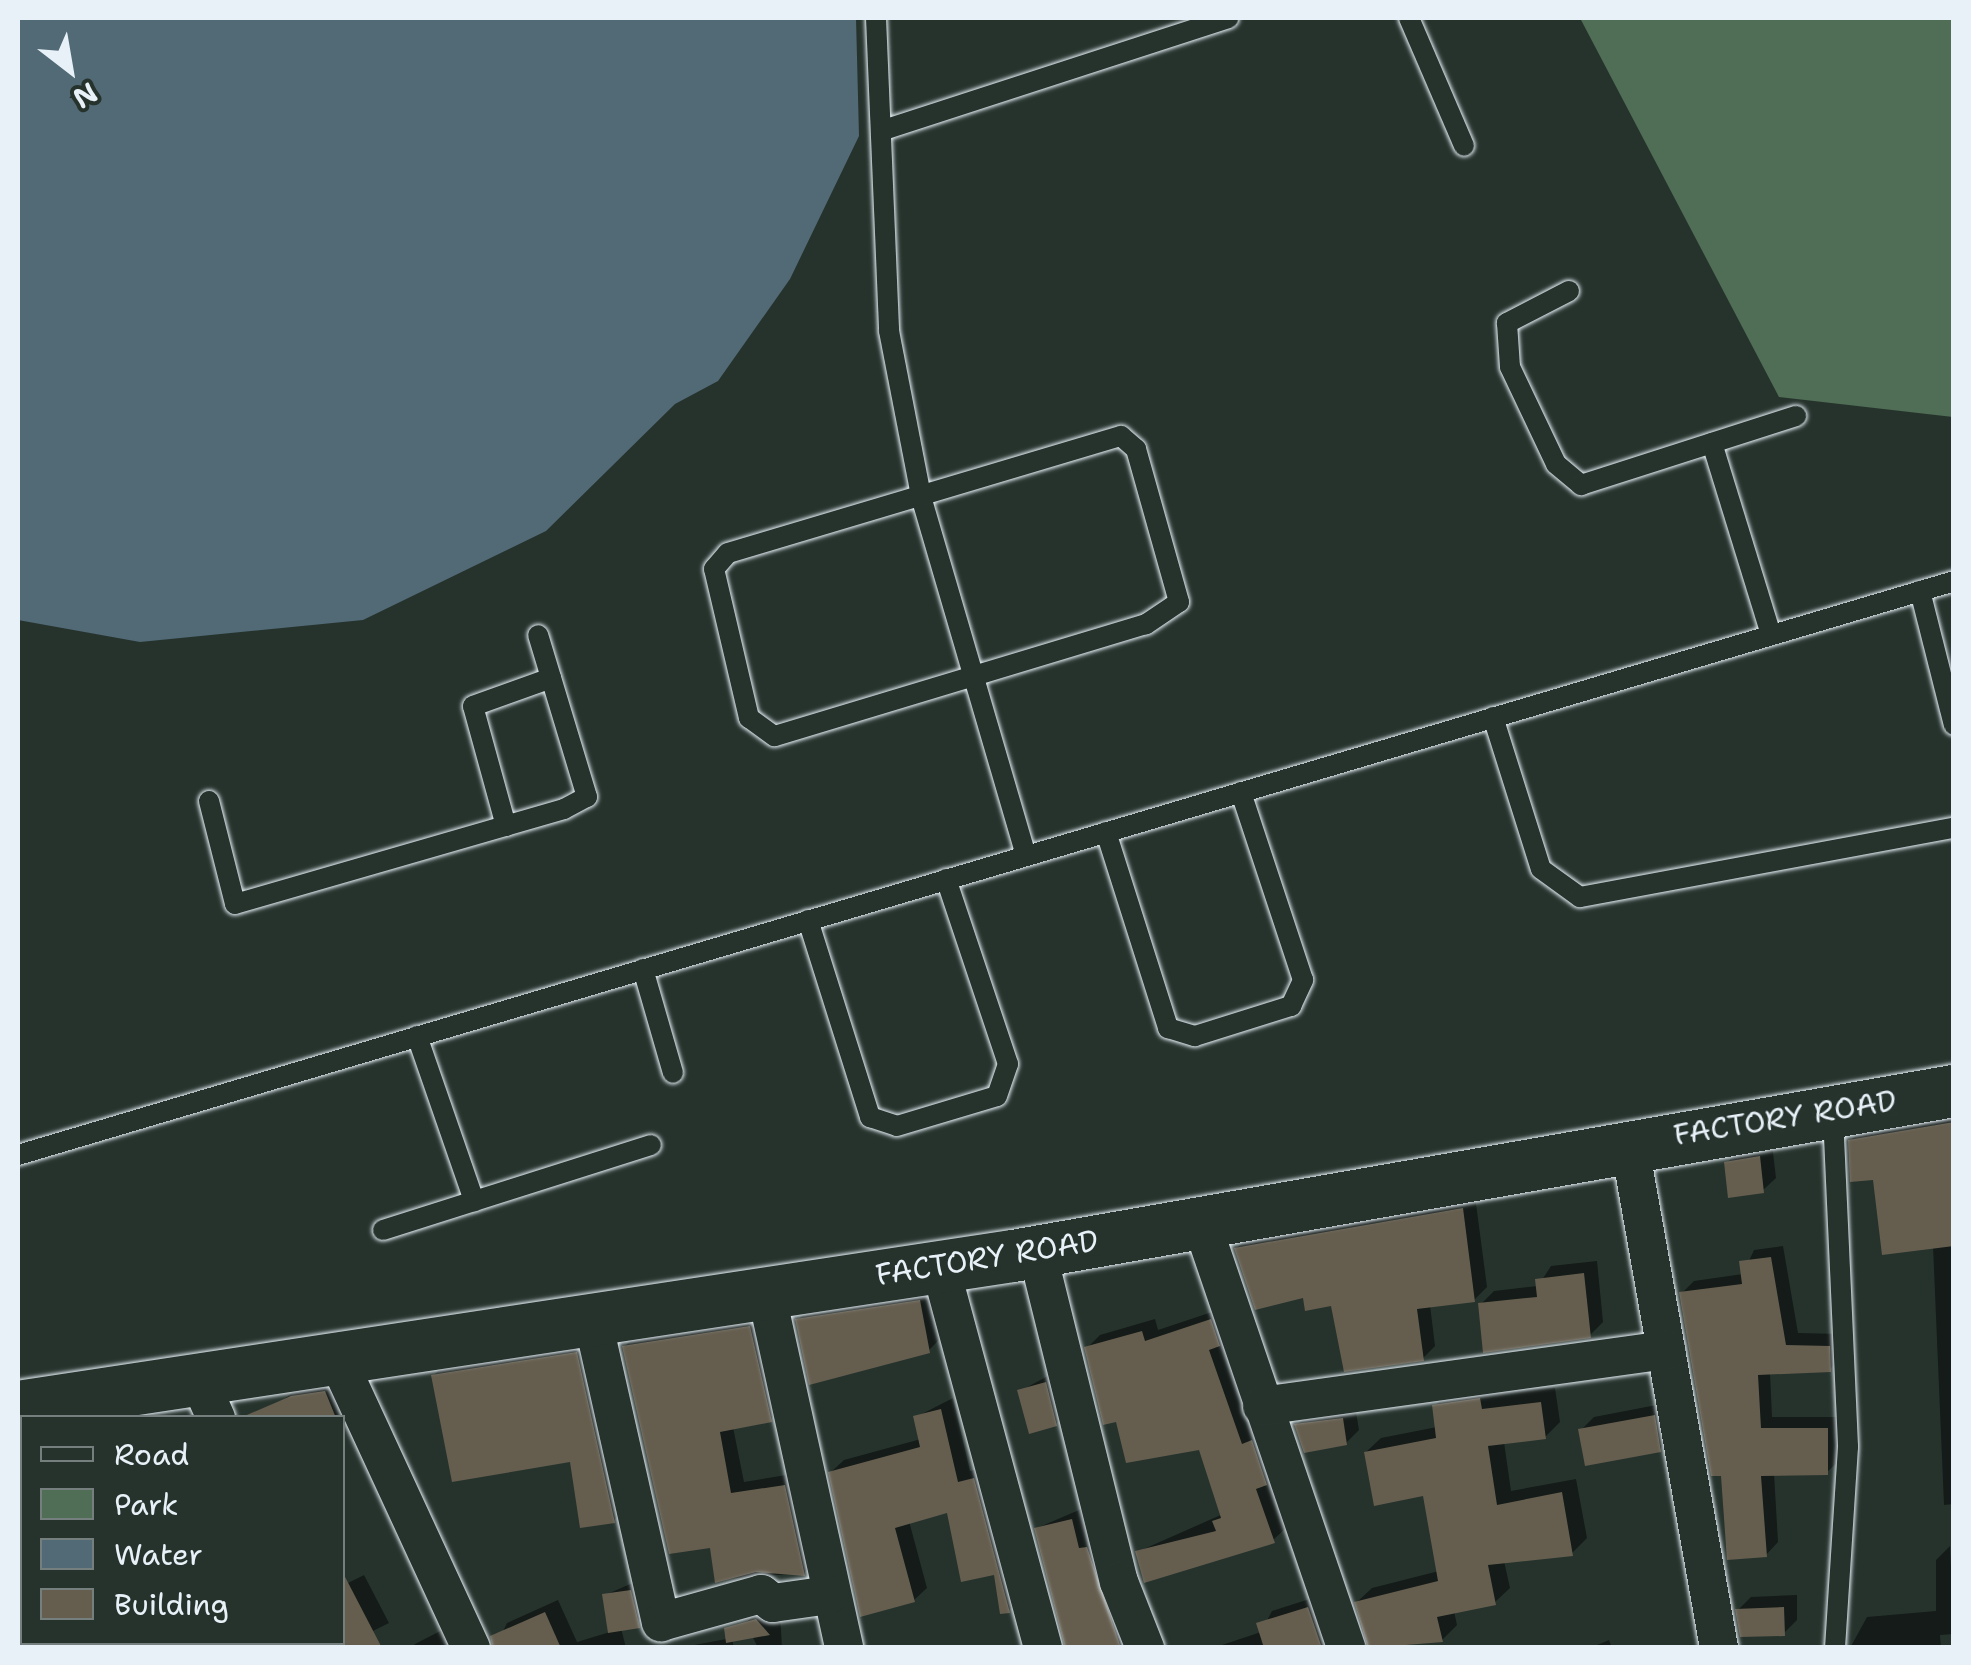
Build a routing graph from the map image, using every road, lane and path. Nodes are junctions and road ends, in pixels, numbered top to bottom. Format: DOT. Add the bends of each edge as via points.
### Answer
graph roads {
  1 [pos="876,18"];
  2 [pos="1228,18"];
  3 [pos="1409,18"];
  4 [pos="887,129"];
  5 [pos="1464,146"];
  6 [pos="1569,291"];
  7 [pos="1796,416"];
  8 [pos="1712,443"];
  9 [pos="922,500"];
  10 [pos="1954,581"];
  11 [pos="1920,591"];
  12 [pos="538,635"];
  13 [pos="1772,635"];
  14 [pos="974,675"];
  15 [pos="551,678"];
  16 [pos="1493,718"];
  17 [pos="1954,725"];
  18 [pos="1242,792"];
  19 [pos="209,801"];
  20 [pos="506,826"];
  21 [pos="1954,828"];
  22 [pos="1106,832"];
  23 [pos="1026,855"];
  24 [pos="946,879"];
  25 [pos="808,920"];
  26 [pos="643,969"];
  27 [pos="418,1036"];
  28 [pos="673,1073"];
  29 [pos="1954,1092"];
  30 [pos="1833,1110"];
  31 [pos="1628,1142"];
  32 [pos="651,1145"];
  33 [pos="18,1155"];
  34 [pos="474,1201"];
  35 [pos="1201,1221"];
  36 [pos="383,1230"];
  37 [pos="1038,1251"];
  38 [pos="940,1266"];
  39 [pos="766,1292"];
  40 [pos="593,1321"];
  41 [pos="1666,1350"];
  42 [pos="336,1356"];
  43 [pos="207,1398"];
  44 [pos="1262,1406"];
  45 [pos="18,1407"];
  46 [pos="830,1595"];
  47 [pos="471,1648"];
  48 [pos="844,1648"];
  49 [pos="1043,1648"];
  50 [pos="1145,1648"];
  51 [pos="1346,1648"];
  52 [pos="1719,1648"];
  53 [pos="1836,1648"];
  1 -- 4 [label="lane"];
  2 -- 4 [label="lane"];
  3 -- 5 [label="lane"];
  4 -- 9 [label="lane" via="889,331"];
  6 -- 8 [label="lane" via="1507,323 1510,367 1556,464 1581,484"];
  7 -- 8 [label="lane"];
  8 -- 13 [label="lane"];
  9 -- 14 [label="lane"];
  9 -- 14 [label="lane" via="1121,436 1136,448 1180,589 1179,602 1146,624"];
  9 -- 14 [label="lane" via="728,552 714,569 749,718 774,736"];
  10 -- 11 [label="lane"];
  11 -- 13 [label="lane"];
  11 -- 17 [label="lane"];
  12 -- 15 [label="lane"];
  13 -- 16 [label="lane"];
  14 -- 23 [label="lane"];
  15 -- 20 [label="lane" via="473,706"];
  15 -- 20 [label="lane" via="588,797"];
  16 -- 18 [label="lane"];
  16 -- 21 [label="lane" via="1541,869 1580,897"];
  18 -- 22 [label="lane"];
  18 -- 22 [label="lane" via="1303,980 1291,1006 1195,1036 1168,1028"];
  19 -- 20 [label="lane" via="235,904"];
  22 -- 23 [label="lane"];
  23 -- 24 [label="lane"];
  24 -- 25 [label="lane"];
  24 -- 25 [label="lane" via="1008,1064 998,1096 897,1126 870,1117"];
  25 -- 26 [label="lane"];
  26 -- 27 [label="lane"];
  26 -- 28 [label="lane"];
  27 -- 33 [label="lane"];
  27 -- 34 [label="lane"];
  29 -- 30 [label="street, FACTORY ROAD"];
  30 -- 31 [label="street, FACTORY ROAD"];
  30 -- 53 [label="lane" via="1848,1446"];
  31 -- 35 [label="street, FACTORY ROAD"];
  31 -- 41 [label="street"];
  32 -- 34 [label="lane"];
  34 -- 36 [label="lane"];
  35 -- 37 [label="street, FACTORY ROAD"];
  35 -- 44 [label="street"];
  37 -- 38 [label="street, FACTORY ROAD"];
  37 -- 50 [label="street" via="1118,1582"];
  38 -- 39 [label="street, FACTORY ROAD"];
  38 -- 49 [label="street"];
  39 -- 40 [label="street, FACTORY ROAD"];
  39 -- 46 [label="street"];
  40 -- 42 [label="street, FACTORY ROAD"];
  40 -- 46 [label="street" via="661,1622 761,1594 773,1603"];
  41 -- 44 [label="street"];
  41 -- 52 [label="street"];
  42 -- 43 [label="street, FACTORY ROAD"];
  42 -- 47 [label="street"];
  43 -- 45 [label="street, FACTORY ROAD"];
  44 -- 51 [label="street"];
  46 -- 48 [label="street"];
}
